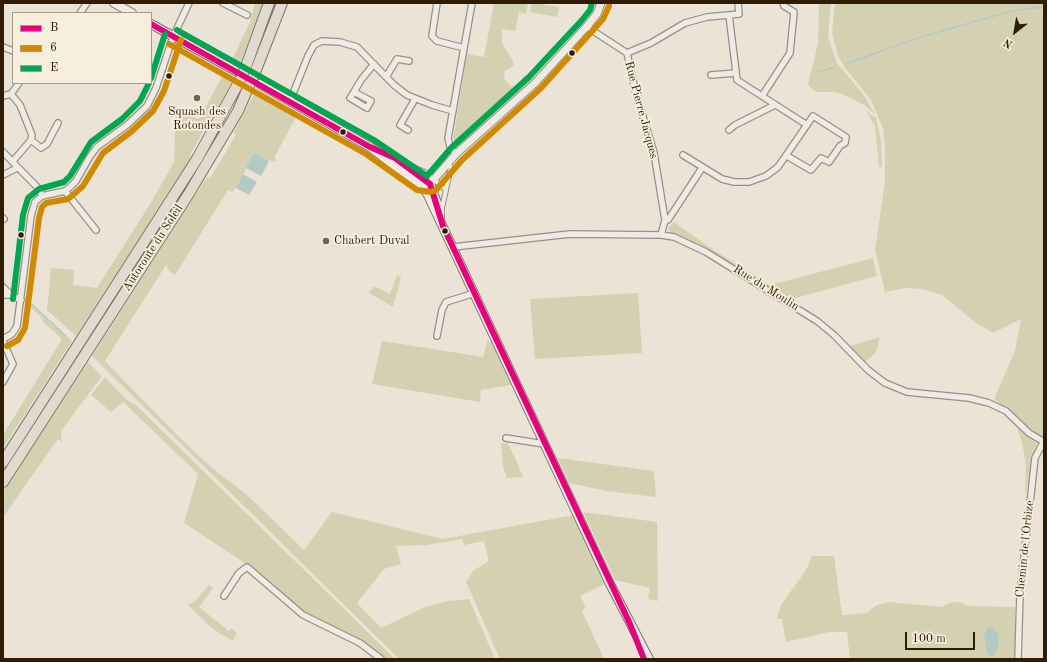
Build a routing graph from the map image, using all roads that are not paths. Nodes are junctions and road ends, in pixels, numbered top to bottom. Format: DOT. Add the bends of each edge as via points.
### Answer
graph roads {
  1 [pos="87,3"];
  2 [pos="114,3"];
  3 [pos="190,3"];
  4 [pos="223,3"];
  5 [pos="269,3"];
  6 [pos="282,3"];
  7 [pos="437,3"];
  8 [pos="472,3"];
  9 [pos="602,3"];
  10 [pos="738,3"];
  11 [pos="783,3"];
  12 [pos="81,12"];
  13 [pos="130,12"];
  14 [pos="247,15"];
  15 [pos="729,15"];
  16 [pos="152,25"];
  17 [pos="587,27"];
  18 [pos="173,37"];
  19 [pos="464,48"];
  20 [pos="626,52"];
  21 [pos="409,61"];
  22 [pos="374,64"];
  23 [pos="241,70"];
  24 [pos="736,73"];
  25 [pos="711,75"];
  26 [pos="386,77"];
  27 [pos="18,84"];
  28 [pos="260,84"];
  29 [pos="354,92"];
  30 [pos="10,94"];
  31 [pos="3,96"];
  32 [pos="762,96"];
  33 [pos="415,99"];
  34 [pos="290,101"];
  35 [pos="775,105"];
  36 [pos="453,111"];
  37 [pos="58,123"];
  38 [pos="807,125"];
  39 [pos="408,130"];
  40 [pos="729,130"];
  41 [pos="31,140"];
  42 [pos="370,147"];
  43 [pos="3,152"];
  44 [pos="456,154"];
  45 [pos="683,156"];
  46 [pos="787,156"];
  47 [pos="13,161"];
  48 [pos="445,166"];
  49 [pos="17,168"];
  50 [pos="702,168"];
  51 [pos="3,175"];
  52 [pos="427,182"];
  53 [pos="445,189"];
  54 [pos="65,191"];
  55 [pos="42,196"];
  56 [pos="442,217"];
  57 [pos="665,220"];
  58 [pos="444,226"];
  59 [pos="96,230"];
  60 [pos="662,235"];
  61 [pos="453,247"];
  62 [pos="3,287"];
  63 [pos="475,293"];
  64 [pos="3,295"];
  65 [pos="11,295"];
  66 [pos="21,300"];
  67 [pos="437,336"];
  68 [pos="3,340"];
  69 [pos="3,382"];
  70 [pos="506,438"];
  71 [pos="1044,441"];
  72 [pos="544,444"];
  73 [pos="3,462"];
  74 [pos="3,482"];
  75 [pos="224,596"];
  76 [pos="630,624"];
  77 [pos="381,659"];
  78 [pos="644,659"];
  79 [pos="649,659"];
  80 [pos="1018,659"];
  1 -- 12 [label="street"];
  2 -- 13 [label="main road"];
  3 -- 18 [label="street"];
  4 -- 14 [label="street"];
  5 -- 23 [label="highway, Autoroute du Soleil"];
  6 -- 74 [label="highway, Autoroute du Soleil, bridge" via="254,75 234,117 188,195"];
  7 -- 19 [label="street" via="432,36"];
  8 -- 19 [label="street"];
  9 -- 17 [label="street"];
  10 -- 15 [label="street" via="739,14"];
  11 -- 32 [label="street" via="794,12 790,53"];
  15 -- 20 [label="street, Rue Pierre Jacques" via="685,23 650,43"];
  15 -- 24 [label="street"];
  16 -- 18 [label="main road"];
  17 -- 20 [label="street"];
  17 -- 44 [label="street" via="535,84"];
  18 -- 23 [label="main road"];
  18 -- 54 [label="street" via="150,102 132,121 97,147 76,181"];
  19 -- 36 [label="street"];
  20 -- 57 [label="street, Rue Pierre Jacques" via="654,153"];
  21 -- 26 [label="street" via="397,59"];
  22 -- 26 [label="street"];
  22 -- 29 [label="street"];
  22 -- 34 [label="street" via="353,44 318,42 310,50"];
  23 -- 73 [label="highway, Autoroute du Soleil, bridge" via="239,82 197,159"];
  24 -- 25 [label="street"];
  24 -- 32 [label="street" via="737,80"];
  26 -- 33 [label="street" via="401,91"];
  27 -- 30 [label="street"];
  28 -- 34 [label="main road"];
  30 -- 31 [label="street"];
  30 -- 41 [label="street" via="23,111 32,135"];
  32 -- 35 [label="street"];
  33 -- 36 [label="street"];
  33 -- 39 [label="street" via="400,125"];
  34 -- 42 [label="main road"];
  35 -- 38 [label="street"];
  35 -- 40 [label="street"];
  36 -- 44 [label="street" via="448,143"];
  37 -- 41 [label="street" via="47,144 41,148"];
  38 -- 46 [label="street"];
  38 -- 46 [label="street" via="813,116 846,137 845,143 840,146 830,162 821,158 811,170"];
  41 -- 47 [label="street"];
  42 -- 52 [label="main road"];
  42 -- 52 [label="main road" via="407,166"];
  43 -- 47 [label="street"];
  44 -- 48 [label="street"];
  45 -- 50 [label="street"];
  46 -- 50 [label="street" via="773,172 749,182 722,179"];
  47 -- 49 [label="street"];
  48 -- 52 [label="street"];
  48 -- 53 [label="street" via="451,167"];
  49 -- 51 [label="street"];
  49 -- 55 [label="street" via="39,189"];
  50 -- 57 [label="street" via="668,220"];
  52 -- 53 [label="street"];
  52 -- 56 [label="main road"];
  52 -- 58 [label="main road"];
  53 -- 56 [label="street"];
  54 -- 55 [label="street"];
  54 -- 59 [label="street"];
  55 -- 66 [label="street" via="35,202 31,212"];
  56 -- 58 [label="main road"];
  57 -- 60 [label="street, Rue Pierre Jacques"];
  58 -- 61 [label="main road"];
  60 -- 61 [label="street, Rue du Moulin" via="547,235"];
  60 -- 71 [label="street, Rue du Moulin" via="674,237 706,252 801,310 826,327 868,370 885,383 907,392 990,403 1006,411 1029,433"];
  61 -- 63 [label="main road"];
  62 -- 65 [label="street"];
  63 -- 67 [label="street" via="446,302"];
  63 -- 72 [label="main road"];
  64 -- 65 [label="street"];
  65 -- 66 [label="street"];
  66 -- 68 [label="street" via="15,330"];
  68 -- 69 [label="street" via="12,362"];
  70 -- 72 [label="street"];
  71 -- 80 [label="street, Chemin de l'Orbize" via="1035,458 1033,473 1020,594"];
  72 -- 76 [label="main road"];
  75 -- 77 [label="street" via="246,567 303,615 360,643"];
  76 -- 78 [label="main road"];
  76 -- 79 [label="main road"];
}
